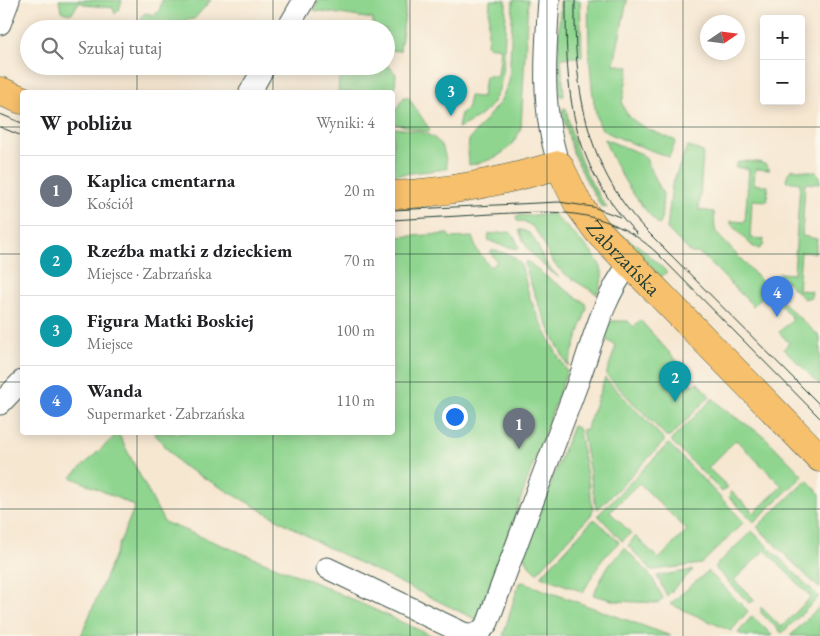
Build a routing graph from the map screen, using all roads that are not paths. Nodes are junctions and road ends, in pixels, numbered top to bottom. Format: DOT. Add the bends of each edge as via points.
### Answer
graph roads {
  1 [pos="9,0"];
  2 [pos="304,0"];
  3 [pos="549,0"];
  4 [pos="292,20"];
  5 [pos="0,24"];
  6 [pos="260,75"];
  7 [pos="251,90"];
  8 [pos="0,91"];
  9 [pos="20,99"];
  10 [pos="558,165"];
  11 [pos="395,195"];
  12 [pos="629,264"];
  13 [pos="20,383"];
  14 [pos="0,404"];
  15 [pos="820,458"];
  16 [pos="327,568"];
  1 -- 5 [label="street"];
  2 -- 4 [label="street"];
  3 -- 10 [label="street, Zabrzańska" via="545,91 548,123"];
  6 -- 7 [label="street"];
  8 -- 9 [label="main road"];
  10 -- 11 [label="main road" via="461,188"];
  10 -- 12 [label="main road, Zabrzańska" via="585,215"];
  12 -- 15 [label="main road, Zabrzańska"];
  12 -- 16 [label="street" via="608,299 484,628 474,634 463,633"];
  13 -- 14 [label="street"];
}
